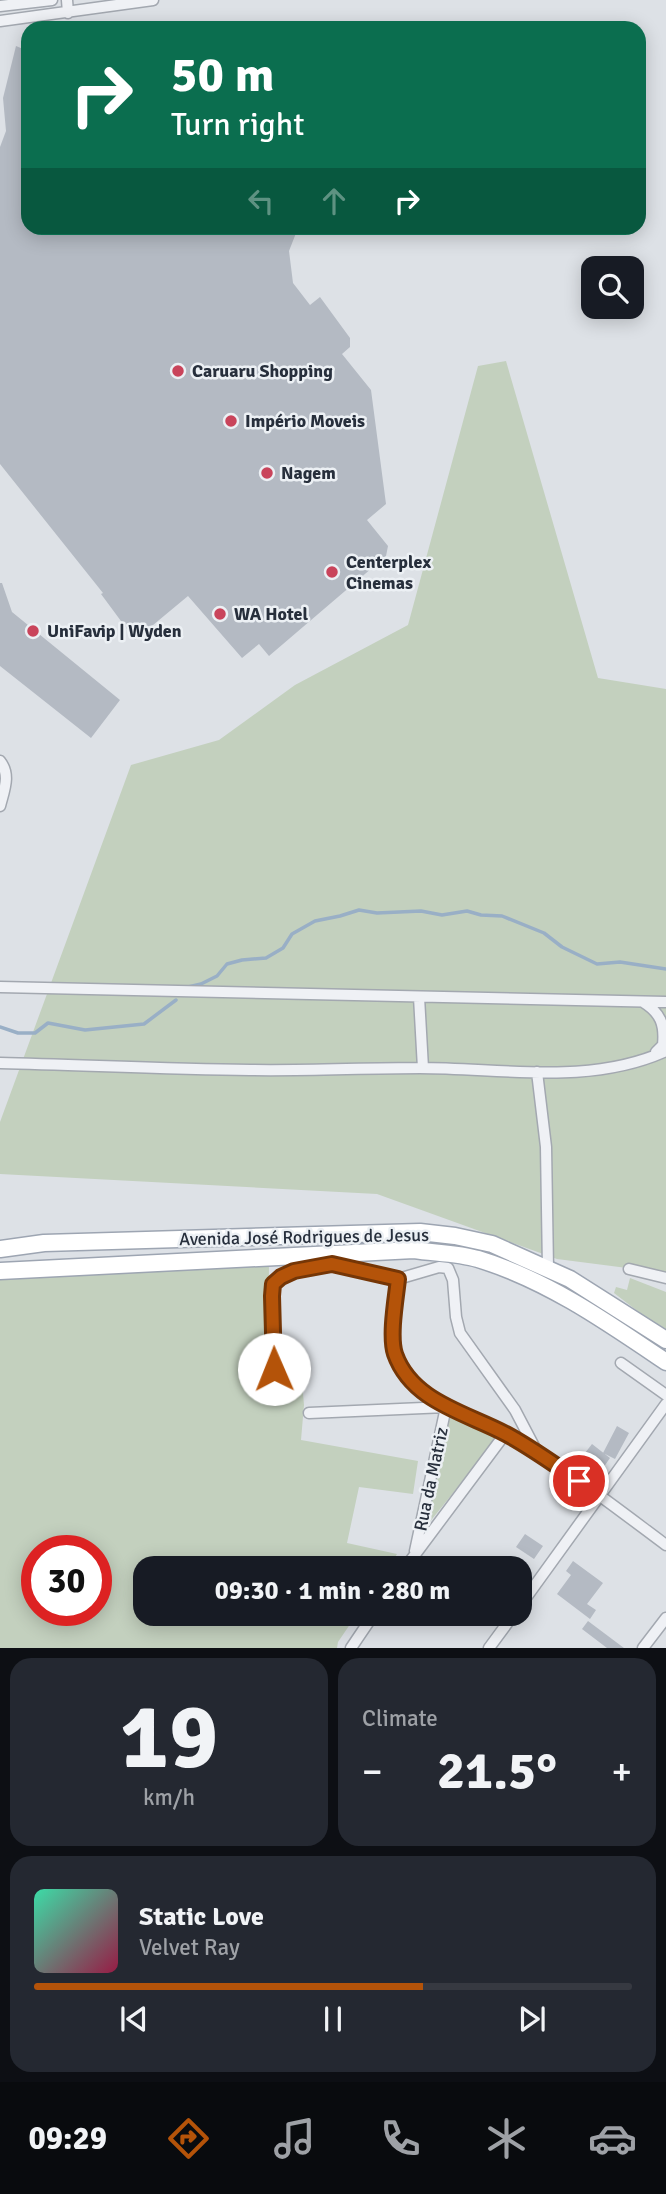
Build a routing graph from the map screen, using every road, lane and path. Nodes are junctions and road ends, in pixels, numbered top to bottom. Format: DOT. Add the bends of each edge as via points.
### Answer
graph roads {
  1 [pos="52,0"];
  2 [pos="67,0"];
  3 [pos="153,0"];
  4 [pos="0,6"];
  5 [pos="68,13"];
  6 [pos="0,21"];
  7 [pos="0,761"];
  8 [pos="0,806"];
  9 [pos="0,987"];
  10 [pos="419,997"];
  11 [pos="643,1002"];
  12 [pos="666,1002"];
  13 [pos="666,1051"];
  14 [pos="648,1059"];
  15 [pos="0,1063"];
  16 [pos="423,1068"];
  17 [pos="537,1072"];
  18 [pos="0,1249"];
  19 [pos="331,1259"];
  20 [pos="548,1269"];
  21 [pos="629,1269"];
  22 [pos="0,1271"];
  23 [pos="666,1278"];
  24 [pos="398,1279"];
  25 [pos="666,1340"];
  26 [pos="666,1362"];
  27 [pos="621,1363"];
  28 [pos="274,1369"];
  29 [pos="666,1395"];
  30 [pos="666,1404"];
  31 [pos="446,1407"];
  32 [pos="309,1413"];
  33 [pos="505,1434"];
  34 [pos="537,1452"];
  35 [pos="600,1496"];
  36 [pos="666,1545"];
  37 [pos="415,1551"];
  38 [pos="412,1556"];
  39 [pos="532,1590"];
  40 [pos="666,1618"];
  41 [pos="366,1626"];
  42 [pos="505,1626"];
  43 [pos="351,1648"];
  44 [pos="489,1648"];
  45 [pos="643,1648"];
  1 -- 4 [label="street"];
  2 -- 5 [label="street"];
  3 -- 5 [label="street"];
  5 -- 6 [label="street"];
  7 -- 8 [label="street" via="7,774"];
  9 -- 10 [label="street"];
  10 -- 11 [label="street"];
  10 -- 16 [label="street"];
  11 -- 12 [label="street"];
  11 -- 14 [label="street" via="655,1009 664,1031 663,1045"];
  13 -- 14 [label="street"];
  14 -- 17 [label="street" via="614,1069"];
  15 -- 16 [label="street" via="251,1070"];
  16 -- 17 [label="street"];
  17 -- 20 [label="street" via="546,1147"];
  18 -- 20 [label="main road, Avenida José Rodrigues de Jesus" via="44,1243 421,1232 492,1244"];
  19 -- 22 [label="main road, Avenida José Rodrigues de Jesus"];
  19 -- 24 [label="street"];
  19 -- 26 [label="main road, Avenida José Rodrigues de Jesus" via="414,1250 475,1258 566,1297"];
  19 -- 28 [label="street" via="294,1271 273,1284"];
  20 -- 25 [label="main road, Avenida José Rodrigues de Jesus"];
  21 -- 23 [label="street"];
  24 -- 31 [label="street" via="394,1352 419,1389"];
  24 -- 34 [label="street" via="448,1268 460,1333 515,1410"];
  27 -- 29 [label="street"];
  30 -- 35 [label="street"];
  31 -- 32 [label="street"];
  31 -- 33 [label="street"];
  31 -- 37 [label="street, Rua da Matriz"];
  33 -- 34 [label="street"];
  33 -- 37 [label="street"];
  34 -- 35 [label="street"];
  35 -- 36 [label="street"];
  35 -- 39 [label="street"];
  37 -- 38 [label="street"];
  40 -- 45 [label="street"];
  41 -- 43 [label="street"];
  42 -- 44 [label="street"];
}
